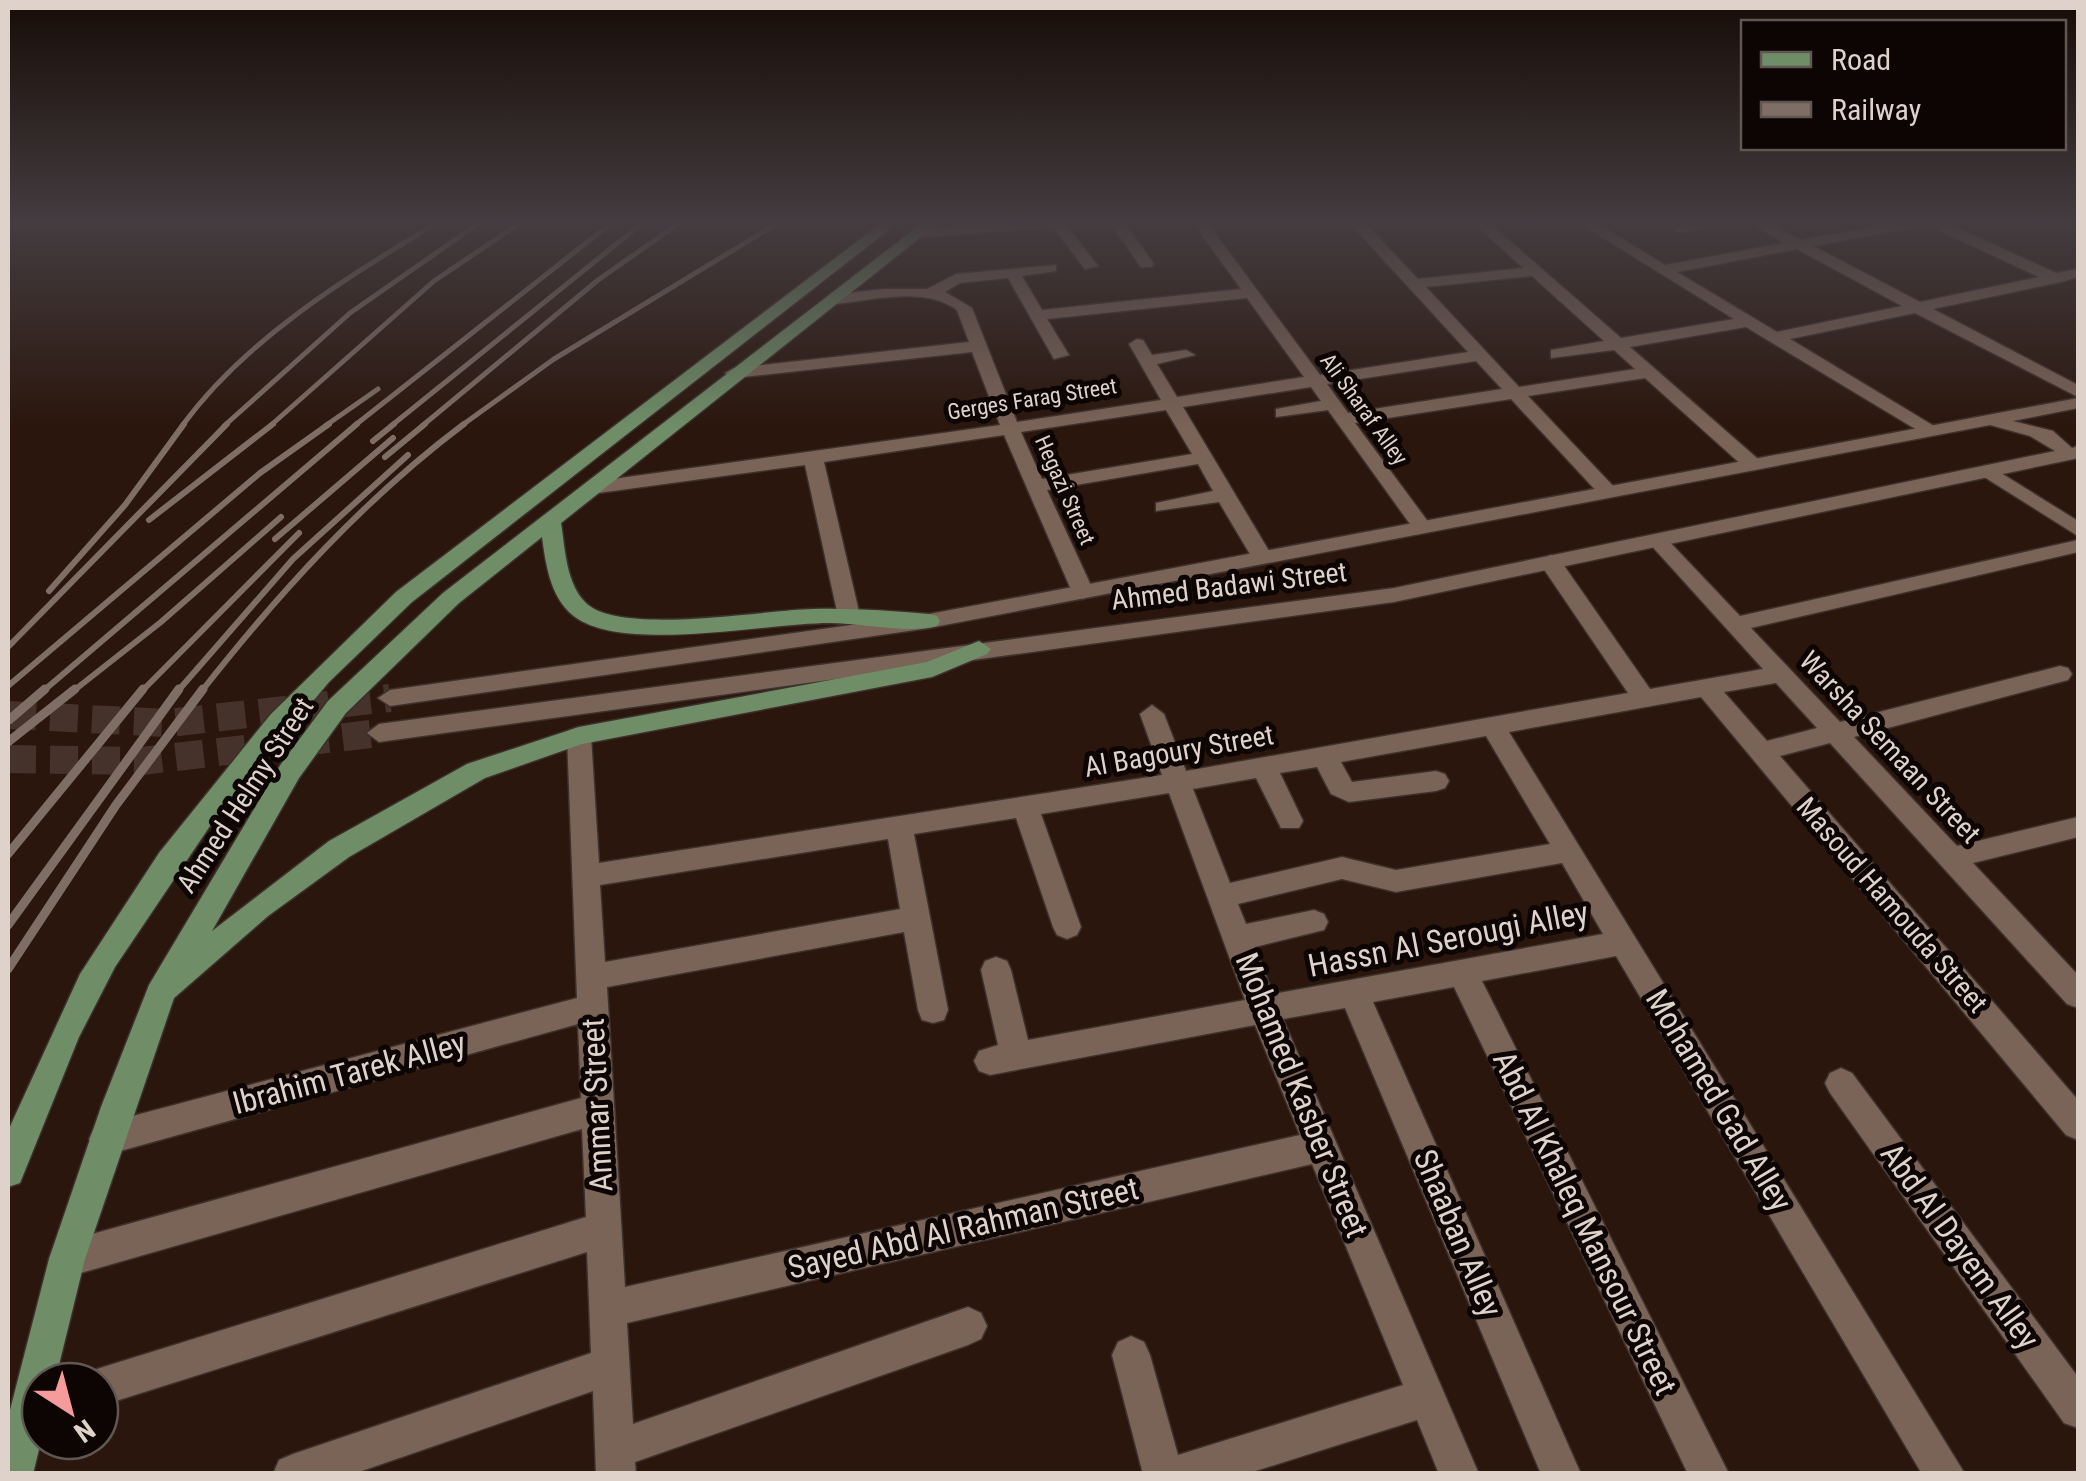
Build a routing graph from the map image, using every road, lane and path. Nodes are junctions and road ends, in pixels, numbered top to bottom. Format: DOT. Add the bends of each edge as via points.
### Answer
graph roads {
  1 [pos="800,290"];
  2 [pos="846,290"];
  3 [pos="935,290"];
  4 [pos="1023,290"];
  5 [pos="1250,290"];
  6 [pos="1420,290"];
  7 [pos="1558,290"];
  8 [pos="1695,290"];
  9 [pos="1886,290"];
  10 [pos="1998,290"];
  11 [pos="1252,293"];
  12 [pos="928,294"];
  13 [pos="836,298"];
  14 [pos="1918,307"];
  15 [pos="1038,315"];
  16 [pos="1748,322"];
  17 [pos="1773,338"];
  18 [pos="1619,345"];
  19 [pos="978,346"];
  20 [pos="1480,354"];
  21 [pos="1557,354"];
  22 [pos="1060,355"];
  23 [pos="1186,355"];
  24 [pos="1650,372"];
  25 [pos="734,373"];
  26 [pos="1315,380"];
  27 [pos="1516,393"];
  28 [pos="1168,402"];
  29 [pos="2076,404"];
  30 [pos="1282,412"];
  31 [pos="1338,412"];
  32 [pos="1978,421"];
  33 [pos="1010,428"];
  34 [pos="1927,430"];
  35 [pos="2073,454"];
  36 [pos="812,458"];
  37 [pos="1202,458"];
  38 [pos="1752,463"];
  39 [pos="1988,471"];
  40 [pos="1036,486"];
  41 [pos="591,488"];
  42 [pos="1607,491"];
  43 [pos="1225,495"];
  44 [pos="1163,507"];
  45 [pos="550,520"];
  46 [pos="1422,527"];
  47 [pos="2078,530"];
  48 [pos="1657,540"];
  49 [pos="2078,546"];
  50 [pos="1262,556"];
  51 [pos="1550,562"];
  52 [pos="1083,592"];
  53 [pos="848,616"];
  54 [pos="929,621"];
  55 [pos="1735,624"];
  56 [pos="978,649"];
  57 [pos="1781,674"];
  58 [pos="2060,674"];
  59 [pos="1706,687"];
  60 [pos="390,698"];
  61 [pos="1644,698"];
  62 [pos="1152,714"];
  63 [pos="1493,726"];
  64 [pos="1836,732"];
  65 [pos="380,734"];
  66 [pos="579,736"];
  67 [pos="1760,752"];
  68 [pos="1325,756"];
  69 [pos="1264,767"];
  70 [pos="1436,781"];
  71 [pos="1180,782"];
  72 [pos="1025,807"];
  73 [pos="1290,822"];
  74 [pos="899,826"];
  75 [pos="2078,827"];
  76 [pos="1568,851"];
  77 [pos="1952,858"];
  78 [pos="586,876"];
  79 [pos="1222,896"];
  80 [pos="917,918"];
  81 [pos="1314,922"];
  82 [pos="1066,926"];
  83 [pos="1238,938"];
  84 [pos="1624,942"];
  85 [pos="996,970"];
  86 [pos="1462,972"];
  87 [pos="592,992"];
  88 [pos="1354,993"];
  89 [pos="160,994"];
  90 [pos="2078,995"];
  91 [pos="933,1010"];
  92 [pos="1264,1010"];
  93 [pos="1841,1082"];
  94 [pos="597,1109"];
  95 [pos="2078,1124"];
  96 [pos="106,1139"];
  97 [pos="1320,1146"];
  98 [pos="8,1171"];
  99 [pos="604,1229"];
  100 [pos="67,1260"];
  101 [pos="607,1309"];
  102 [pos="968,1326"];
  103 [pos="1131,1355"];
  104 [pos="44,1361"];
  105 [pos="610,1366"];
  106 [pos="120,1381"];
  107 [pos="1428,1397"];
  108 [pos="2078,1409"];
  109 [pos="615,1462"];
  110 [pos="293,1474"];
  111 [pos="1163,1474"];
  112 [pos="1182,1474"];
  113 [pos="1459,1474"];
  114 [pos="1561,1474"];
  115 [pos="1709,1474"];
  116 [pos="1945,1474"];
  1 -- 98 [label="main road, Ahmed Helmy Street" via="342,650 243,766 105,958 58,1048"];
  2 -- 13 [label="main road, Ahmed Helmy Street"];
  3 -- 12 [label="street"];
  4 -- 15 [label="street"];
  5 -- 11 [label="street, Ali Sharaf Alley"];
  6 -- 20 [label="street"];
  7 -- 18 [label="street"];
  8 -- 16 [label="street"];
  9 -- 14 [label="street"];
  10 -- 14 [label="street"];
  11 -- 15 [label="street"];
  11 -- 26 [label="street, Ali Sharaf Alley"];
  12 -- 13 [label="street"];
  12 -- 19 [label="street, Hegazi Street" via="959,302"];
  13 -- 25 [label="main road, Ahmed Helmy Street"];
  14 -- 17 [label="street"];
  14 -- 29 [label="street"];
  15 -- 22 [label="street"];
  16 -- 17 [label="street"];
  16 -- 18 [label="street"];
  17 -- 34 [label="street"];
  18 -- 21 [label="street"];
  18 -- 24 [label="street"];
  19 -- 25 [label="street"];
  19 -- 33 [label="street, Hegazi Street"];
  20 -- 26 [label="street, Gerges Farag Street"];
  20 -- 27 [label="street"];
  23 -- 28 [label="street" via="1141,352"];
  24 -- 27 [label="street"];
  24 -- 38 [label="street"];
  25 -- 41 [label="main road, Ahmed Helmy Street"];
  26 -- 28 [label="street, Gerges Farag Street"];
  26 -- 31 [label="street, Ali Sharaf Alley"];
  27 -- 31 [label="street"];
  27 -- 42 [label="street"];
  28 -- 33 [label="street, Gerges Farag Street"];
  28 -- 37 [label="street"];
  29 -- 32 [label="street, Ahmed Badawi Street"];
  30 -- 31 [label="street"];
  31 -- 46 [label="street, Ali Sharaf Alley"];
  32 -- 34 [label="street, Ahmed Badawi Street"];
  32 -- 35 [label="street" via="2042,433"];
  33 -- 36 [label="street, Gerges Farag Street"];
  33 -- 40 [label="street, Hegazi Street"];
  34 -- 38 [label="street, Ahmed Badawi Street"];
  35 -- 39 [label="street, Ahmed Badawi Street"];
  36 -- 41 [label="street, Gerges Farag Street"];
  36 -- 53 [label="street"];
  37 -- 40 [label="street"];
  37 -- 43 [label="street"];
  38 -- 42 [label="street, Ahmed Badawi Street"];
  39 -- 47 [label="street"];
  39 -- 48 [label="street, Ahmed Badawi Street"];
  40 -- 52 [label="street, Hegazi Street"];
  41 -- 45 [label="main road, Ahmed Helmy Street"];
  42 -- 46 [label="street, Ahmed Badawi Street"];
  43 -- 44 [label="street"];
  43 -- 50 [label="street"];
  45 -- 53 [label="main road" via="562,584 590,617 625,624"];
  45 -- 89 [label="main road, Ahmed Helmy Street" via="451,598 337,707 247,838"];
  46 -- 50 [label="street, Ahmed Badawi Street"];
  48 -- 51 [label="street, Ahmed Badawi Street"];
  48 -- 55 [label="street, Warsha Semaan Street"];
  49 -- 55 [label="street"];
  50 -- 52 [label="street, Ahmed Badawi Street"];
  51 -- 56 [label="street, Ahmed Badawi Street" via="1394,595"];
  51 -- 61 [label="street"];
  52 -- 54 [label="street, Ahmed Badawi Street"];
  53 -- 54 [label="main road"];
  54 -- 60 [label="street, Ahmed Badawi Street"];
  55 -- 57 [label="street, Warsha Semaan Street"];
  56 -- 65 [label="street, Ahmed Badawi Street"];
  56 -- 66 [label="main road" via="932,669"];
  57 -- 59 [label="street, Al Bagoury Street"];
  57 -- 64 [label="street, Warsha Semaan Street"];
  58 -- 64 [label="street"];
  59 -- 61 [label="street, Al Bagoury Street"];
  59 -- 67 [label="street, Masoud Hamouda Street"];
  61 -- 63 [label="street, Al Bagoury Street"];
  62 -- 71 [label="street, Mohamed Kasber Street"];
  63 -- 68 [label="street, Al Bagoury Street"];
  63 -- 76 [label="street, Mohamed Gad Alley"];
  64 -- 67 [label="street"];
  64 -- 77 [label="street, Warsha Semaan Street"];
  66 -- 78 [label="street, Ammar Street"];
  66 -- 89 [label="main road" via="476,771 381,823 258,908"];
  67 -- 95 [label="street, Masoud Hamouda Street"];
  68 -- 69 [label="street, Al Bagoury Street"];
  68 -- 70 [label="street" via="1349,792"];
  69 -- 71 [label="street, Al Bagoury Street"];
  69 -- 73 [label="street"];
  71 -- 72 [label="street, Al Bagoury Street"];
  71 -- 79 [label="street, Mohamed Kasber Street"];
  72 -- 74 [label="street, Al Bagoury Street"];
  72 -- 82 [label="street"];
  74 -- 78 [label="street, Al Bagoury Street"];
  74 -- 80 [label="street"];
  75 -- 77 [label="street"];
  76 -- 79 [label="street" via="1396,881 1342,868"];
  76 -- 84 [label="street, Mohamed Gad Alley"];
  77 -- 90 [label="street, Warsha Semaan Street"];
  78 -- 87 [label="street, Ammar Street"];
  79 -- 83 [label="street, Mohamed Kasber Street"];
  80 -- 87 [label="street, Ibrahim Tarek Alley"];
  80 -- 91 [label="street"];
  81 -- 83 [label="street"];
  83 -- 92 [label="street, Mohamed Kasber Street"];
  84 -- 86 [label="street, Hassn Al Serougi Alley"];
  84 -- 116 [label="street, Mohamed Gad Alley"];
  85 -- 92 [label="street, Hassn Al Serougi Alley" via="1003,1059"];
  86 -- 88 [label="street, Hassn Al Serougi Alley"];
  86 -- 115 [label="street, Abd Al Khaleq Mansour Street"];
  87 -- 94 [label="street, Ammar Street"];
  87 -- 96 [label="street, Ibrahim Tarek Alley"];
  88 -- 92 [label="street, Hassn Al Serougi Alley"];
  88 -- 114 [label="street, Shaaban Alley"];
  89 -- 96 [label="main road, Ahmed Helmy Street"];
  92 -- 97 [label="street, Mohamed Kasber Street"];
  93 -- 108 [label="street, Abd Al Dayem Alley"];
  94 -- 99 [label="street, Ammar Street"];
  94 -- 100 [label="street"];
  96 -- 100 [label="main road, Ahmed Helmy Street"];
  97 -- 101 [label="street, Sayed Abd Al Rahman Street"];
  97 -- 107 [label="street, Mohamed Kasber Street"];
  99 -- 101 [label="street, Ammar Street"];
  99 -- 106 [label="street"];
  100 -- 104 [label="main road, Ahmed Helmy Street"];
  101 -- 105 [label="street, Ammar Street"];
  102 -- 109 [label="street"];
  103 -- 111 [label="street"];
  105 -- 109 [label="street, Ammar Street"];
  105 -- 110 [label="street"];
  107 -- 112 [label="street"];
  107 -- 113 [label="street, Mohamed Kasber Street"];
}
